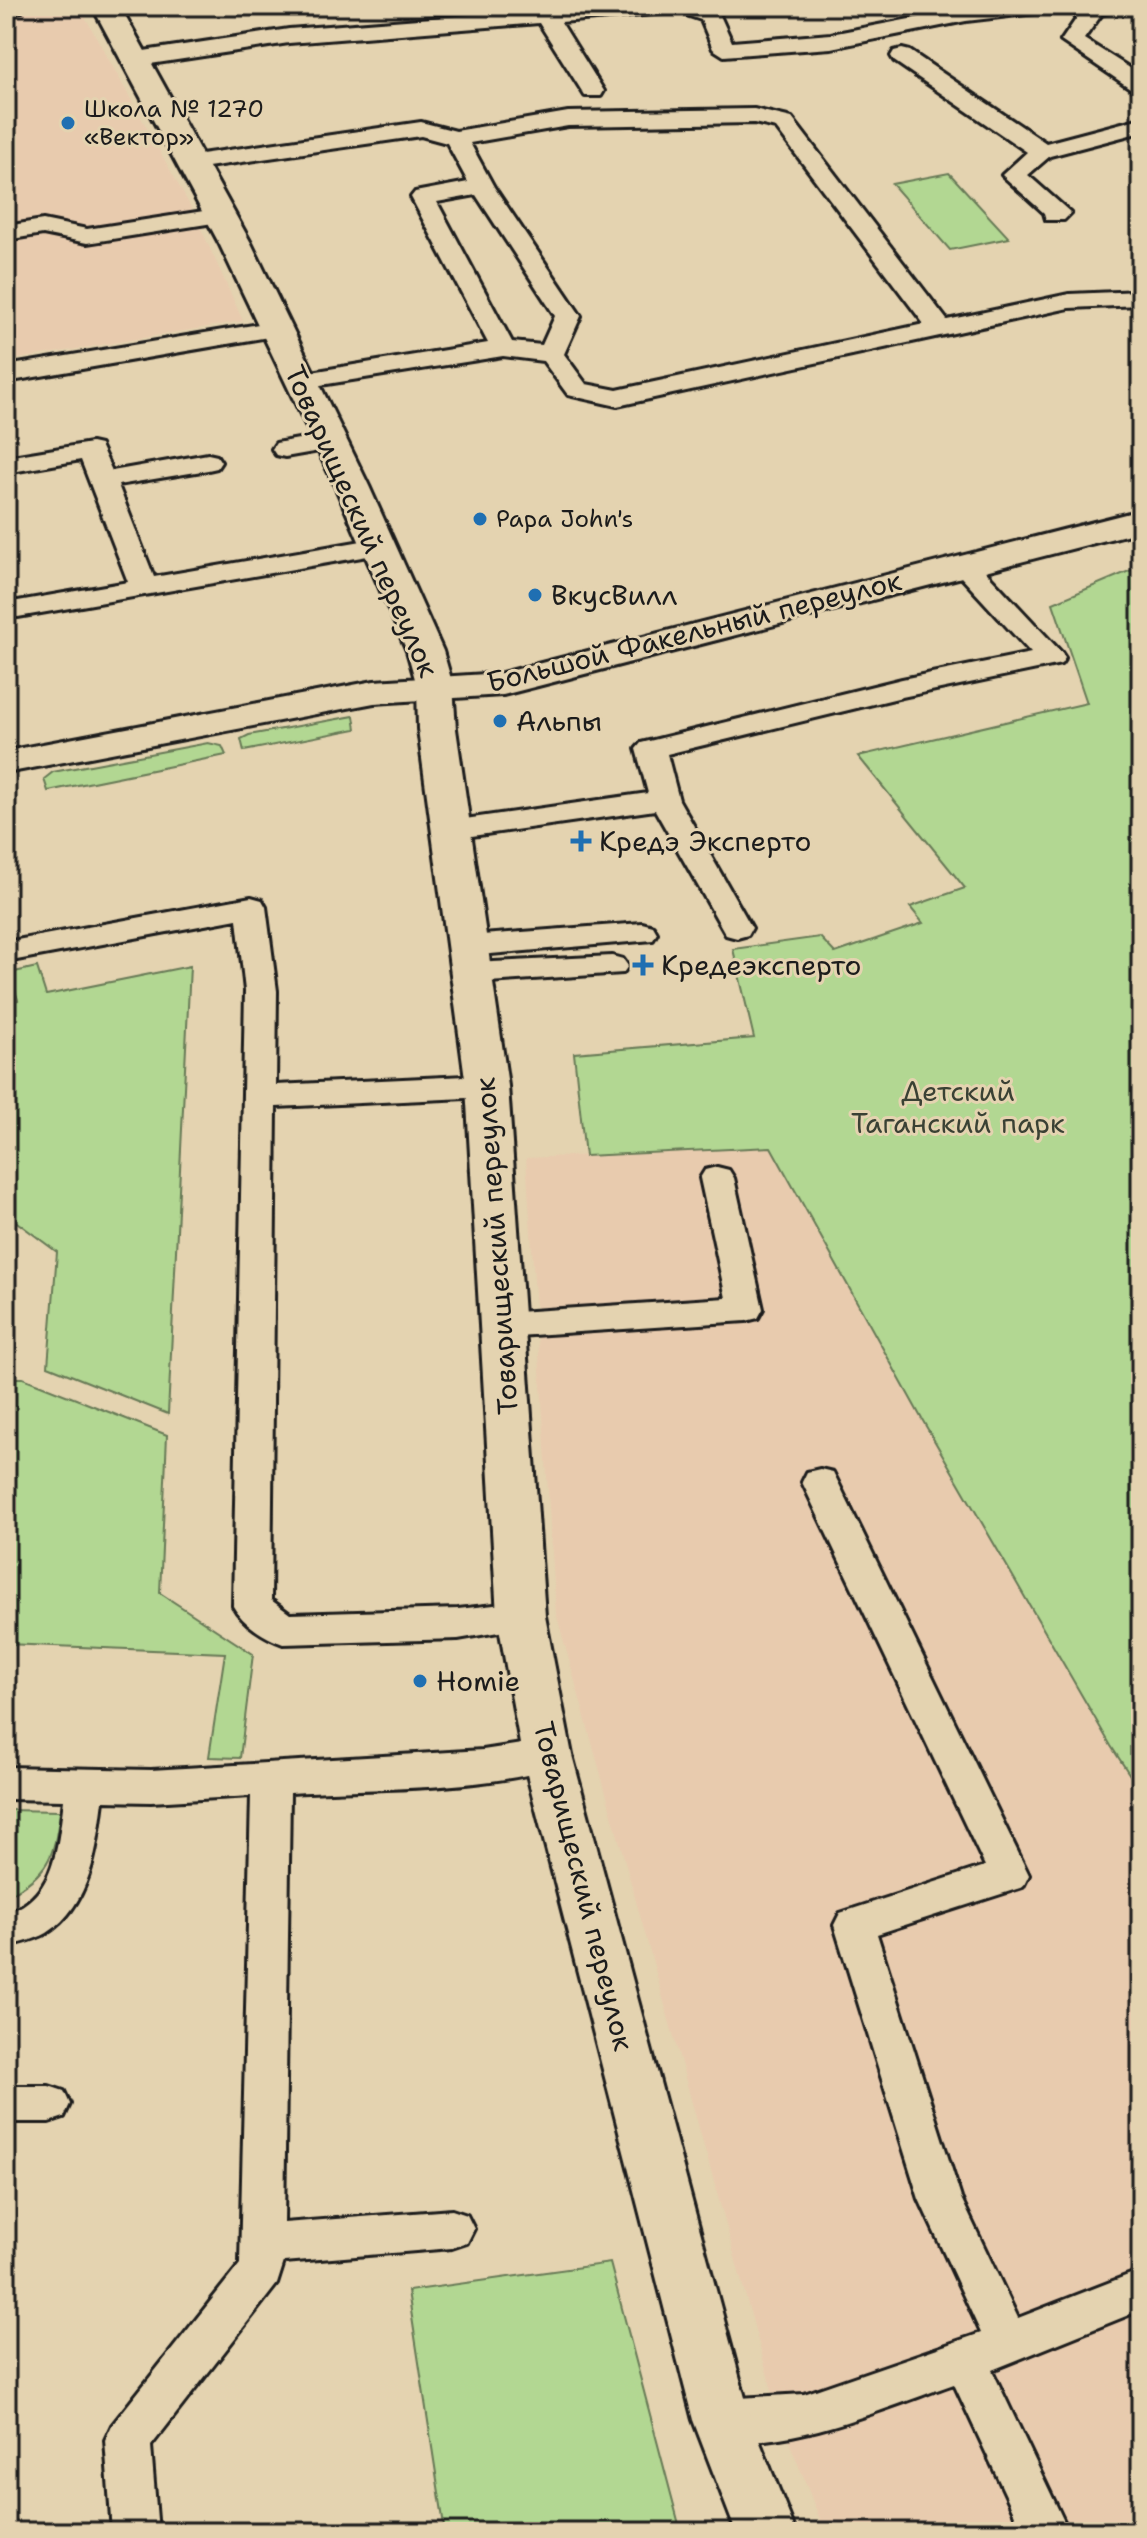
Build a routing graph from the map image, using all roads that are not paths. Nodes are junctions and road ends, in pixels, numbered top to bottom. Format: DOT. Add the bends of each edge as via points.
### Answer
graph roads {
  1 [pos="14,6"];
  2 [pos="106,6"];
  3 [pos="304,6"];
  4 [pos="678,6"];
  5 [pos="1035,6"];
  6 [pos="1105,6"];
  7 [pos="6,7"];
  8 [pos="546,16"];
  9 [pos="311,34"];
  10 [pos="902,56"];
  11 [pos="137,59"];
  12 [pos="1141,85"];
  13 [pos="593,91"];
  14 [pos="1141,125"];
  15 [pos="456,138"];
  16 [pos="1042,151"];
  17 [pos="194,162"];
  18 [pos="482,187"];
  19 [pos="223,215"];
  20 [pos="1055,215"];
  21 [pos="6,233"];
  22 [pos="1141,298"];
  23 [pos="940,328"];
  24 [pos="277,329"];
  25 [pos="503,348"];
  26 [pos="551,354"];
  27 [pos="6,374"];
  28 [pos="302,380"];
  29 [pos="333,441"];
  30 [pos="285,449"];
  31 [pos="208,462"];
  32 [pos="6,465"];
  33 [pos="103,480"];
  34 [pos="1141,520"];
  35 [pos="379,546"];
  36 [pos="964,565"];
  37 [pos="144,587"];
  38 [pos="6,608"];
  39 [pos="435,686"];
  40 [pos="6,762"];
  41 [pos="664,800"];
  42 [pos="451,830"];
  43 [pos="737,928"];
  44 [pos="642,933"];
  45 [pos="6,952"];
  46 [pos="470,960"];
  47 [pos="612,966"];
  48 [pos="487,1086"];
  49 [pos="261,1097"];
  50 [pos="717,1178"];
  51 [pos="502,1325"];
  52 [pos="820,1482"];
  53 [pos="521,1616"];
  54 [pos="547,1755"];
  55 [pos="271,1779"];
  56 [pos="6,1783"];
  57 [pos="85,1785"];
  58 [pos="6,1930"];
  59 [pos="6,2104"];
  60 [pos="49,2104"];
  61 [pos="452,2229"];
  62 [pos="263,2244"];
  63 [pos="1141,2290"];
  64 [pos="1007,2342"];
  65 [pos="965,2360"];
  66 [pos="722,2420"];
  67 [pos="135,2532"];
  68 [pos="766,2532"];
  69 [pos="1046,2532"];
  1 -- 7 [label="lane"];
  2 -- 11 [label="street, Товарищеский переулок"];
  3 -- 9 [label="lane"];
  4 -- 5 [label="lane" via="710,16 724,49 831,41"];
  4 -- 8 [label="lane"];
  6 -- 12 [label="lane" via="1094,9 1072,41"];
  8 -- 9 [label="lane"];
  8 -- 13 [label="lane"];
  9 -- 11 [label="lane"];
  10 -- 16 [label="lane"];
  11 -- 17 [label="street, Товарищеский переулок"];
  14 -- 16 [label="lane"];
  15 -- 17 [label="lane" via="421,129"];
  15 -- 18 [label="lane"];
  15 -- 23 [label="lane" via="568,119 754,116 784,123"];
  16 -- 20 [label="lane" via="1014,175 1059,213"];
  17 -- 19 [label="street, Товарищеский переулок"];
  18 -- 25 [label="lane" via="423,197"];
  18 -- 26 [label="lane" via="568,316"];
  19 -- 21 [label="lane" via="87,236 43,227"];
  19 -- 24 [label="street, Товарищеский переулок"];
  22 -- 23 [label="lane" via="1069,301"];
  23 -- 26 [label="lane" via="617,398 577,390"];
  24 -- 27 [label="lane"];
  24 -- 28 [label="street, Товарищеский переулок"];
  25 -- 26 [label="lane"];
  25 -- 28 [label="lane"];
  28 -- 29 [label="street, Товарищеский переулок"];
  29 -- 30 [label="lane"];
  29 -- 35 [label="street, Товарищеский переулок"];
  31 -- 33 [label="lane"];
  32 -- 33 [label="lane" via="91,451"];
  33 -- 37 [label="lane"];
  34 -- 36 [label="street, Большой Факельный переулок"];
  35 -- 37 [label="lane"];
  35 -- 39 [label="street, Товарищеский переулок"];
  36 -- 39 [label="street, Большой Факельный переулок" via="503,684"];
  36 -- 41 [label="lane" via="1051,658 651,749"];
  37 -- 38 [label="lane"];
  39 -- 40 [label="street, Большой Факельный переулок" via="374,692"];
  39 -- 42 [label="street, Товарищеский переулок"];
  41 -- 42 [label="lane"];
  41 -- 43 [label="lane"];
  42 -- 46 [label="street, Товарищеский переулок"];
  44 -- 46 [label="lane"];
  45 -- 49 [label="lane" via="251,907 261,991"];
  46 -- 47 [label="lane"];
  46 -- 48 [label="street, Товарищеский переулок"];
  48 -- 49 [label="lane"];
  48 -- 51 [label="street, Товарищеский переулок"];
  49 -- 53 [label="lane" via="252,1606 283,1629 458,1624"];
  50 -- 51 [label="lane" via="746,1309"];
  51 -- 53 [label="street, Товарищеский переулок"];
  52 -- 64 [label="lane" via="1009,1875 854,1925 940,2199"];
  53 -- 54 [label="street, Товарищеский переулок"];
  54 -- 55 [label="lane" via="483,1766"];
  54 -- 66 [label="street, Товарищеский переулок"];
  55 -- 57 [label="lane"];
  55 -- 62 [label="lane"];
  56 -- 57 [label="lane"];
  57 -- 58 [label="lane" via="70,1878 59,1900 37,1919"];
  59 -- 60 [label="lane"];
  61 -- 62 [label="lane"];
  62 -- 67 [label="lane" via="262,2270 128,2440"];
  63 -- 64 [label="lane"];
  64 -- 65 [label="lane"];
  65 -- 66 [label="lane" via="804,2415"];
  65 -- 69 [label="lane"];
  66 -- 68 [label="street, Товарищеский переулок"];
}
